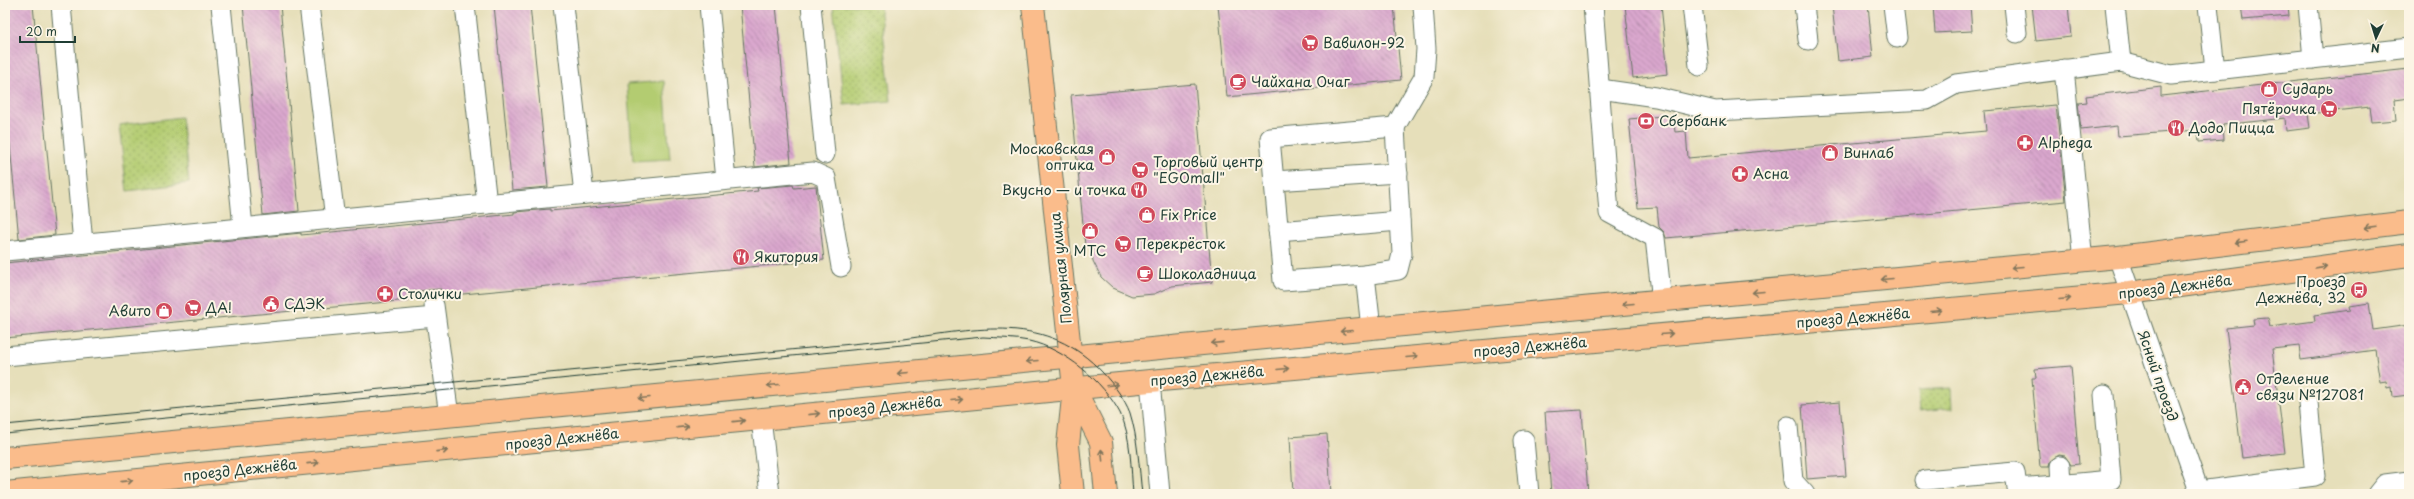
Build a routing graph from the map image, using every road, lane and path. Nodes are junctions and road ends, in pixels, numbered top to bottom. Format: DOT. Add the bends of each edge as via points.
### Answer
graph roads {
  1 [pos="61,5"];
  2 [pos="221,5"];
  3 [pos="309,5"];
  4 [pos="465,5"];
  5 [pos="563,5"];
  6 [pos="709,5"];
  7 [pos="811,5"];
  8 [pos="1033,5"];
  9 [pos="1423,5"];
  10 [pos="1593,5"];
  11 [pos="1692,5"];
  12 [pos="1804,5"];
  13 [pos="1893,5"];
  14 [pos="2014,5"];
  15 [pos="2115,5"];
  16 [pos="2208,5"];
  17 [pos="2308,5"];
  18 [pos="2017,34"];
  19 [pos="1896,38"];
  20 [pos="1808,40"];
  21 [pos="2409,48"];
  22 [pos="2313,59"];
  23 [pos="2121,62"];
  24 [pos="1699,66"];
  25 [pos="2064,69"];
  26 [pos="2215,70"];
  27 [pos="1600,89"];
  28 [pos="1395,127"];
  29 [pos="826,154"];
  30 [pos="1398,174"];
  31 [pos="726,180"];
  32 [pos="1274,181"];
  33 [pos="584,194"];
  34 [pos="487,204"];
  35 [pos="334,219"];
  36 [pos="1400,221"];
  37 [pos="2409,222"];
  38 [pos="243,227"];
  39 [pos="1278,231"];
  40 [pos="83,243"];
  41 [pos="5,251"];
  42 [pos="2409,255"];
  43 [pos="2118,257"];
  44 [pos="2083,261"];
  45 [pos="841,267"];
  46 [pos="1365,276"];
  47 [pos="2129,293"];
  48 [pos="1662,300"];
  49 [pos="1371,328"];
  50 [pos="5,356"];
  51 [pos="1071,357"];
  52 [pos="1150,381"];
  53 [pos="1074,388"];
  54 [pos="2104,395"];
  55 [pos="2308,402"];
  56 [pos="449,416"];
  57 [pos="761,419"];
  58 [pos="1788,426"];
  59 [pos="1524,440"];
  60 [pos="5,454"];
  61 [pos="5,458"];
  62 [pos="1925,480"];
  63 [pos="2409,481"];
  64 [pos="2064,482"];
  65 [pos="2199,492"];
  66 [pos="5,493"];
  67 [pos="770,494"];
  68 [pos="1072,494"];
  69 [pos="1106,494"];
  70 [pos="1160,494"];
  71 [pos="1529,494"];
  72 [pos="1805,494"];
  73 [pos="2377,494"];
  1 -- 40 [label="street"];
  2 -- 38 [label="street"];
  3 -- 35 [label="street"];
  4 -- 34 [label="street"];
  5 -- 33 [label="street"];
  6 -- 31 [label="street"];
  7 -- 29 [label="street"];
  8 -- 51 [label="main road, Полярная улица"];
  9 -- 28 [label="street" via="1426,50 1424,77"];
  10 -- 27 [label="street"];
  11 -- 24 [label="street"];
  12 -- 20 [label="street"];
  13 -- 19 [label="street"];
  14 -- 18 [label="street"];
  15 -- 23 [label="street"];
  16 -- 26 [label="street"];
  17 -- 22 [label="street"];
  21 -- 22 [label="street"];
  22 -- 26 [label="street"];
  23 -- 25 [label="street"];
  23 -- 26 [label="street" via="2171,75"];
  25 -- 27 [label="street" via="1956,84 1927,100 1715,111 1656,97"];
  25 -- 44 [label="street"];
  27 -- 48 [label="street" via="1609,213 1655,238"];
  28 -- 30 [label="street"];
  28 -- 32 [label="street" via="1270,138"];
  30 -- 32 [label="street"];
  30 -- 36 [label="street"];
  31 -- 33 [label="street"];
  31 -- 45 [label="street" via="813,172 826,178"];
  32 -- 39 [label="street"];
  33 -- 34 [label="street"];
  34 -- 35 [label="street"];
  35 -- 38 [label="street"];
  36 -- 39 [label="street"];
  36 -- 46 [label="street" via="1402,254 1398,270"];
  37 -- 43 [label="main road, one-way"];
  38 -- 40 [label="street"];
  39 -- 46 [label="street" via="1283,281"];
  40 -- 41 [label="street"];
  47 -- 42 [label="main road, проезд Дежнёва, one-way"];
  43 -- 44 [label="main road"];
  43 -- 47 [label="street, Ясный проезд"];
  44 -- 48 [label="main road, one-way"];
  46 -- 49 [label="street"];
  52 -- 47 [label="main road, проезд Дежнёва, one-way"];
  47 -- 65 [label="street, Ясный проезд"];
  48 -- 49 [label="main road, one-way"];
  49 -- 51 [label="main road, one-way"];
  50 -- 56 [label="street" via="435,311"];
  51 -- 53 [label="main road, Полярная улица"];
  51 -- 56 [label="main road, one-way"];
  53 -- 52 [label="main road, проезд Дежнёва, one-way"];
  52 -- 70 [label="street"];
  57 -- 53 [label="main road, проезд Дежнёва, one-way"];
  53 -- 68 [label="main road, Полярная улица" via="1068,445"];
  69 -- 53 [label="main road, Полярная улица, one-way" via="1101,442"];
  54 -- 64 [label="street" via="2111,480"];
  55 -- 65 [label="street" via="2315,476"];
  56 -- 61 [label="main road"];
  66 -- 57 [label="main road, проезд Дежнёва, one-way"];
  57 -- 67 [label="street"];
  58 -- 72 [label="street" via="1793,481"];
  59 -- 71 [label="street"];
  60 -- 61 [label="street"];
  62 -- 64 [label="street" via="2016,472 2017,488"];
  63 -- 73 [label="street" via="2385,484"];
}
